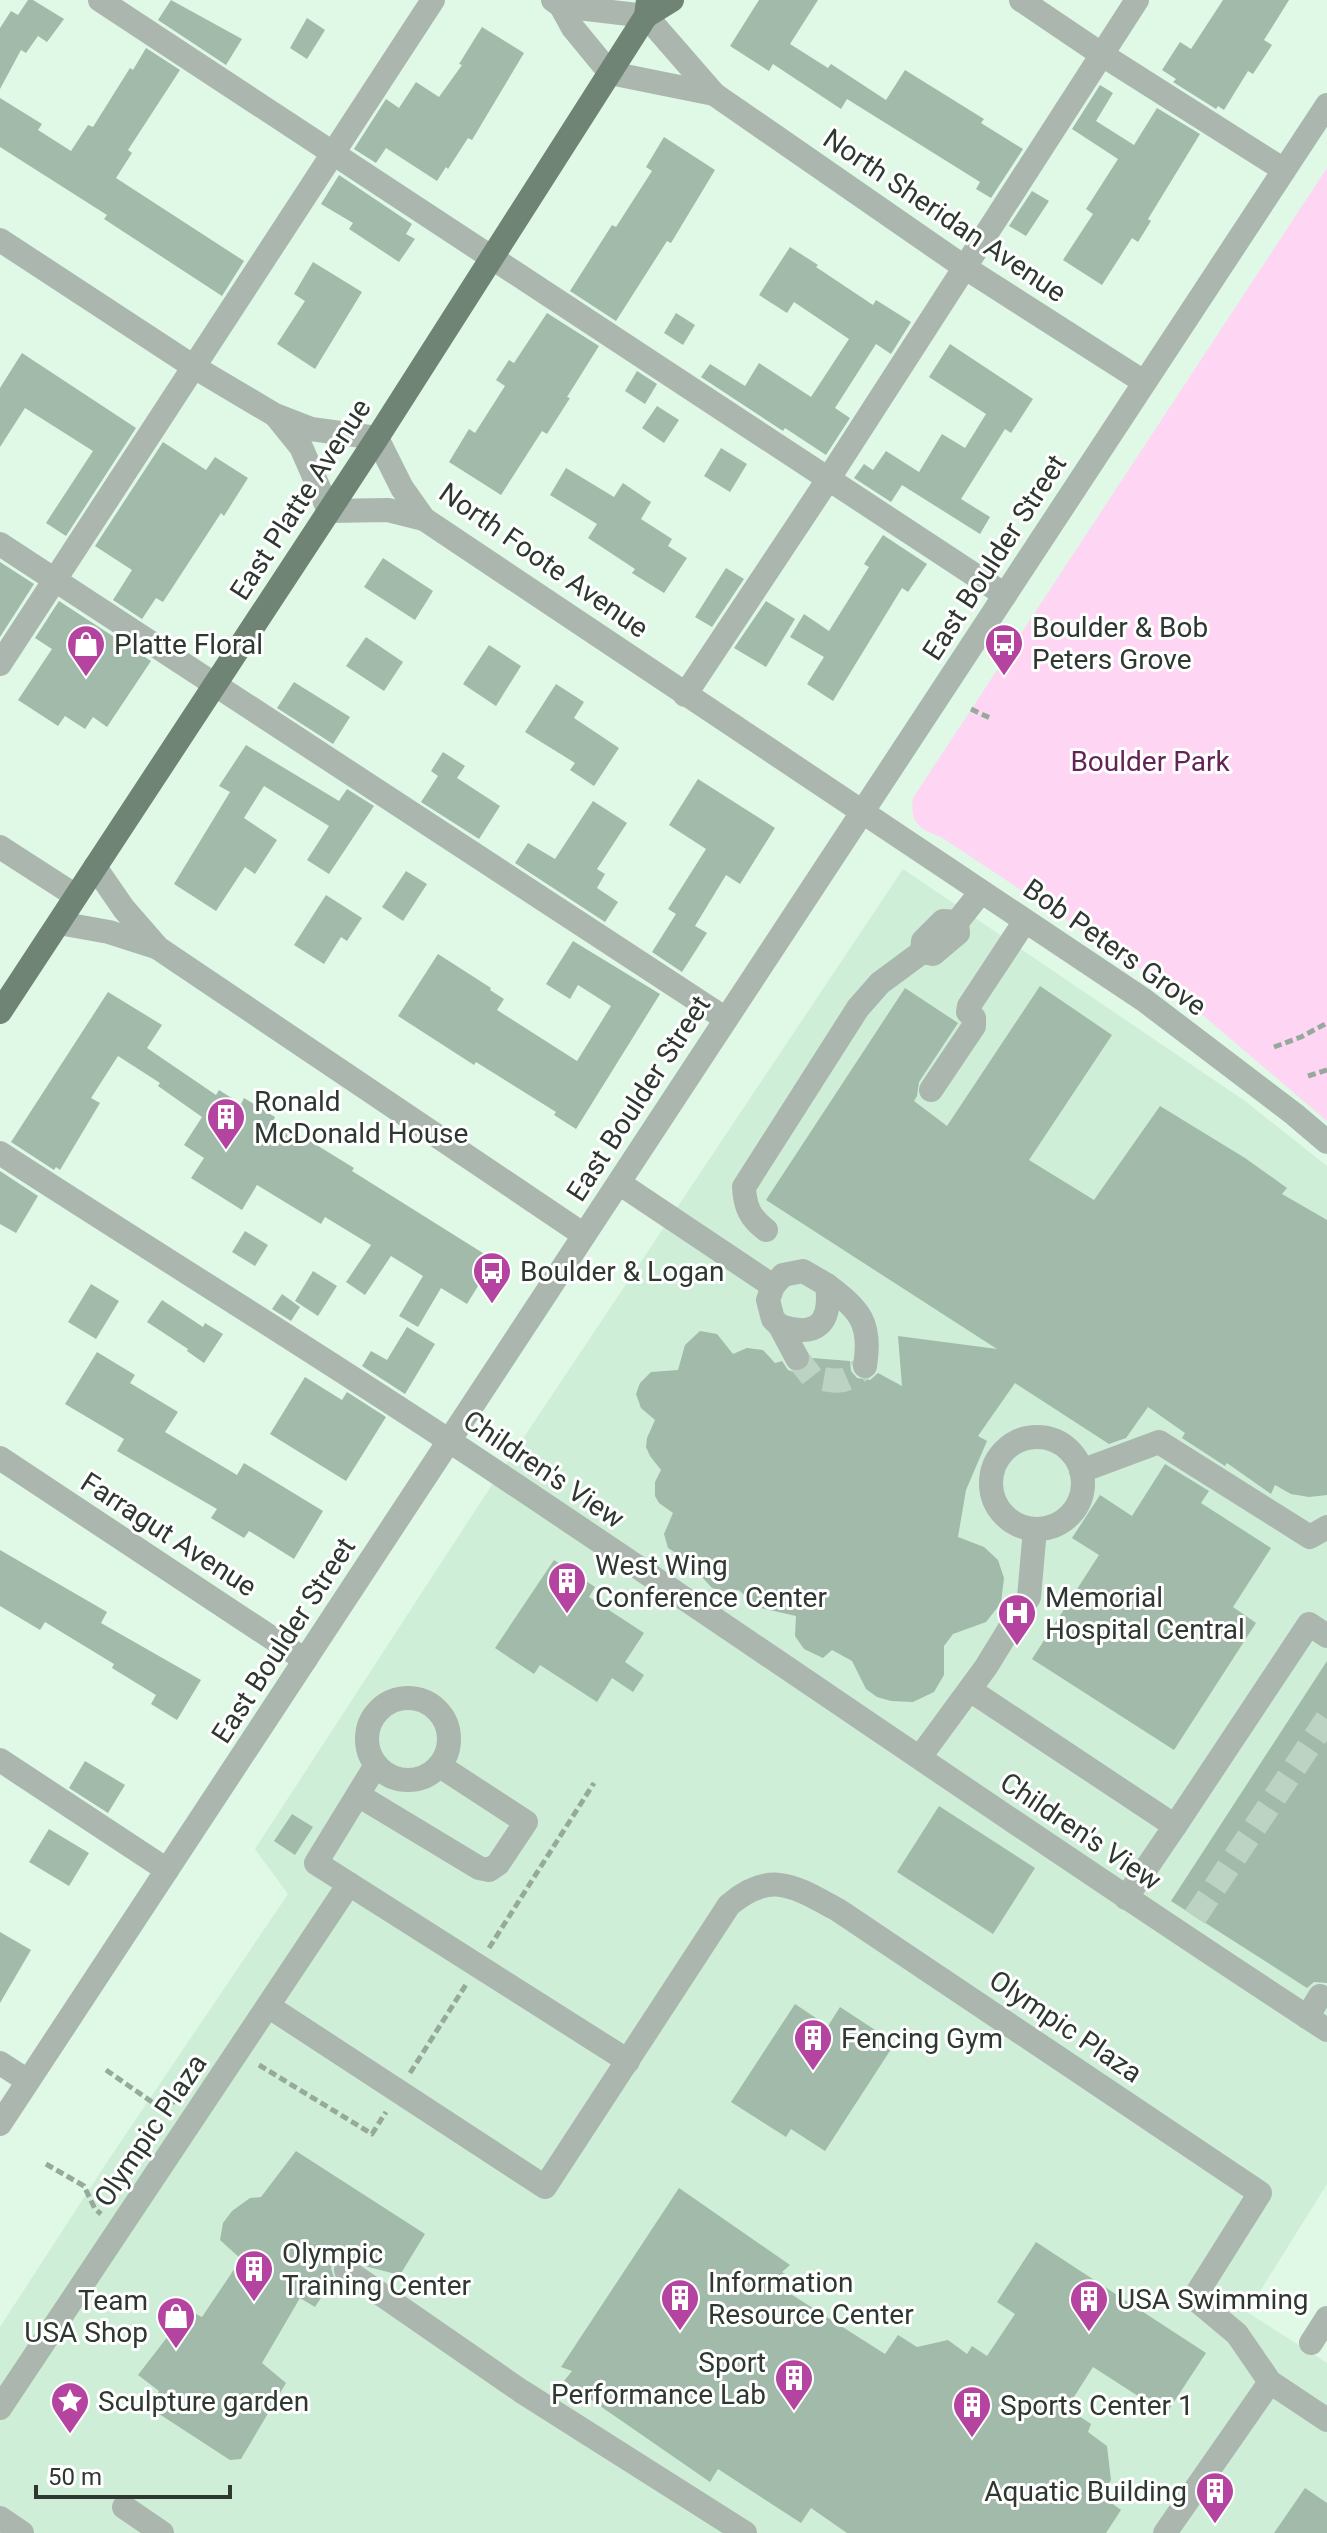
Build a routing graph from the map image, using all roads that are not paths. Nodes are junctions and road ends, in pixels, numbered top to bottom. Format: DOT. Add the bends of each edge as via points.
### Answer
graph roads {
  1 [pos="100,0"];
  2 [pos="433,0"];
  3 [pos="672,0"];
  4 [pos="1021,0"];
  5 [pos="1137,0"];
  6 [pos="557,3"];
  7 [pos="647,8"];
  8 [pos="1101,54"];
  9 [pos="610,73"];
  10 [pos="714,94"];
  11 [pos="1327,105"];
  12 [pos="334,154"];
  13 [pos="1284,170"];
  14 [pos="0,240"];
  15 [pos="493,258"];
  16 [pos="964,267"];
  17 [pos="194,367"];
  18 [pos="1144,382"];
  19 [pos="275,415"];
  20 [pos="377,438"];
  21 [pos="829,478"];
  22 [pos="329,511"];
  23 [pos="424,519"];
  24 [pos="0,544"];
  25 [pos="55,580"];
  26 [pos="1005,595"];
  27 [pos="0,664"];
  28 [pos="214,685"];
  29 [pos="685,695"];
  30 [pos="863,811"];
  31 [pos="0,847"];
  32 [pos="95,867"];
  33 [pos="981,892"];
  34 [pos="76,896"];
  35 [pos="1025,921"];
  36 [pos="59,923"];
  37 [pos="158,948"];
  38 [pos="0,1012"];
  39 [pos="726,1019"];
  40 [pos="931,1090"];
  41 [pos="1327,1142"];
  42 [pos="0,1153"];
  43 [pos="619,1183"];
  44 [pos="766,1230"];
  45 [pos="584,1235"];
  46 [pos="827,1285"];
  47 [pos="773,1286"];
  48 [pos="780,1326"];
  49 [pos="797,1358"];
  50 [pos="865,1366"];
  51 [pos="449,1441"];
  52 [pos="0,1458"];
  53 [pos="1081,1471"];
  54 [pos="1035,1529"];
  55 [pos="1321,1539"];
  56 [pos="1327,1636"];
  57 [pos="305,1660"];
  58 [pos="970,1690"];
  59 [pos="920,1757"];
  60 [pos="0,1760"];
  61 [pos="376,1765"];
  62 [pos="440,1766"];
  63 [pos="358,1795"];
  64 [pos="1175,1826"];
  65 [pos="167,1870"];
  66 [pos="349,1884"];
  67 [pos="1126,1898"];
  68 [pos="268,2006"];
  69 [pos="1318,2014"];
  70 [pos="628,2061"];
  71 [pos="0,2063"];
  72 [pos="28,2081"];
  73 [pos="0,2124"];
  74 [pos="346,2270"];
  75 [pos="1327,2318"];
  76 [pos="1311,2343"];
  77 [pos="1270,2382"];
  78 [pos="0,2408"];
  79 [pos="1327,2420"];
  80 [pos="124,2507"];
  81 [pos="0,2518"];
  82 [pos="159,2532"];
  83 [pos="22,2533"];
  84 [pos="745,2533"];
  85 [pos="1165,2533"];
  1 -- 12 [label="street"];
  2 -- 12 [label="street"];
  3 -- 7 [label="main road, East Platte Avenue"];
  4 -- 8 [label="street"];
  5 -- 8 [label="street"];
  6 -- 7 [label="street"];
  6 -- 9 [label="street"];
  7 -- 9 [label="main road, East Platte Avenue"];
  7 -- 10 [label="street, North Sheridan Avenue"];
  8 -- 13 [label="street"];
  8 -- 16 [label="street"];
  9 -- 10 [label="street, North Sheridan Avenue"];
  9 -- 15 [label="main road, East Platte Avenue"];
  10 -- 16 [label="street, North Sheridan Avenue"];
  11 -- 13 [label="street, East Boulder Street"];
  12 -- 15 [label="street"];
  12 -- 17 [label="street"];
  13 -- 18 [label="street, East Boulder Street"];
  14 -- 17 [label="street"];
  15 -- 20 [label="main road, East Platte Avenue"];
  15 -- 21 [label="street"];
  16 -- 18 [label="street, North Sheridan Avenue"];
  16 -- 21 [label="street"];
  17 -- 19 [label="street"];
  17 -- 25 [label="street"];
  18 -- 26 [label="street, East Boulder Street"];
  19 -- 20 [label="street" via="311,429"];
  19 -- 22 [label="street" via="301,447"];
  20 -- 22 [label="main road, East Platte Avenue"];
  20 -- 23 [label="street, North Foote Avenue"];
  21 -- 26 [label="street"];
  21 -- 29 [label="street"];
  22 -- 23 [label="street" via="388,510"];
  22 -- 28 [label="main road, East Platte Avenue"];
  23 -- 29 [label="street, North Foote Avenue"];
  24 -- 25 [label="street"];
  25 -- 27 [label="street"];
  25 -- 28 [label="street"];
  26 -- 30 [label="street, East Boulder Street"];
  28 -- 32 [label="main road, East Platte Avenue"];
  28 -- 39 [label="street"];
  29 -- 30 [label="street, North Foote Avenue"];
  30 -- 33 [label="street, Bob Peters Grove"];
  30 -- 39 [label="street, East Boulder Street"];
  31 -- 34 [label="street"];
  32 -- 34 [label="main road, East Platte Avenue"];
  32 -- 37 [label="street"];
  33 -- 35 [label="street, Bob Peters Grove"];
  33 -- 44 [label="street" via="957,922 943,921 923,941 922,952 880,983 858,1008 744,1187 744,1204"];
  34 -- 36 [label="main road, East Platte Avenue"];
  35 -- 40 [label="street" via="969,1006 974,1026"];
  35 -- 41 [label="street, Bob Peters Grove" via="1144,1000"];
  36 -- 37 [label="street"];
  36 -- 38 [label="main road, East Platte Avenue"];
  37 -- 45 [label="street"];
  39 -- 43 [label="street, East Boulder Street"];
  42 -- 51 [label="street, Children's View"];
  43 -- 45 [label="street, East Boulder Street"];
  43 -- 47 [label="street"];
  45 -- 51 [label="street, East Boulder Street"];
  46 -- 47 [label="street" via="803,1271 783,1275"];
  46 -- 48 [label="street" via="828,1310 817,1326 798,1332"];
  46 -- 50 [label="street" via="865,1323"];
  47 -- 48 [label="street" via="769,1310"];
  48 -- 49 [label="street"];
  51 -- 57 [label="street, East Boulder Street"];
  51 -- 59 [label="street, Children's View"];
  52 -- 57 [label="street, Farragut Avenue"];
  53 -- 54 [label="street" via="1083,1485 1073,1512 1049,1528"];
  53 -- 54 [label="street" via="1066,1447 1039,1437 1025,1439 1001,1455 991,1481 993,1496 1008,1519"];
  53 -- 55 [label="street" via="1159,1442"];
  54 -- 58 [label="street" via="1029,1597"];
  56 -- 64 [label="street" via="1309,1624"];
  57 -- 65 [label="street, East Boulder Street"];
  58 -- 59 [label="street"];
  58 -- 64 [label="street"];
  59 -- 67 [label="street, Children's View"];
  60 -- 65 [label="street"];
  61 -- 62 [label="street" via="407,1780"];
  61 -- 62 [label="street" via="369,1752 370,1724 377,1712 402,1698 430,1704 441,1713 450,1740"];
  61 -- 63 [label="street"];
  62 -- 63 [label="street" via="526,1822 489,1870"];
  63 -- 66 [label="street" via="316,1863"];
  64 -- 67 [label="street"];
  65 -- 72 [label="street, East Boulder Street"];
  66 -- 68 [label="street, Olympic Plaza"];
  66 -- 70 [label="street"];
  67 -- 69 [label="street, Children's View" via="1189,1926"];
  68 -- 70 [label="street, Olympic Plaza" via="545,2187"];
  68 -- 78 [label="street, Olympic Plaza"];
  70 -- 77 [label="street, Olympic Plaza" via="729,1905 746,1890 772,1883 799,1889 1260,2193 1194,2298 1237,2334"];
  71 -- 72 [label="street"];
  72 -- 73 [label="street, East Boulder Street"];
  74 -- 84 [label="street" via="521,2391"];
  75 -- 76 [label="street"];
  77 -- 79 [label="street, Olympic Plaza"];
  77 -- 85 [label="street"];
  80 -- 82 [label="street"];
  81 -- 83 [label="street"];
}
